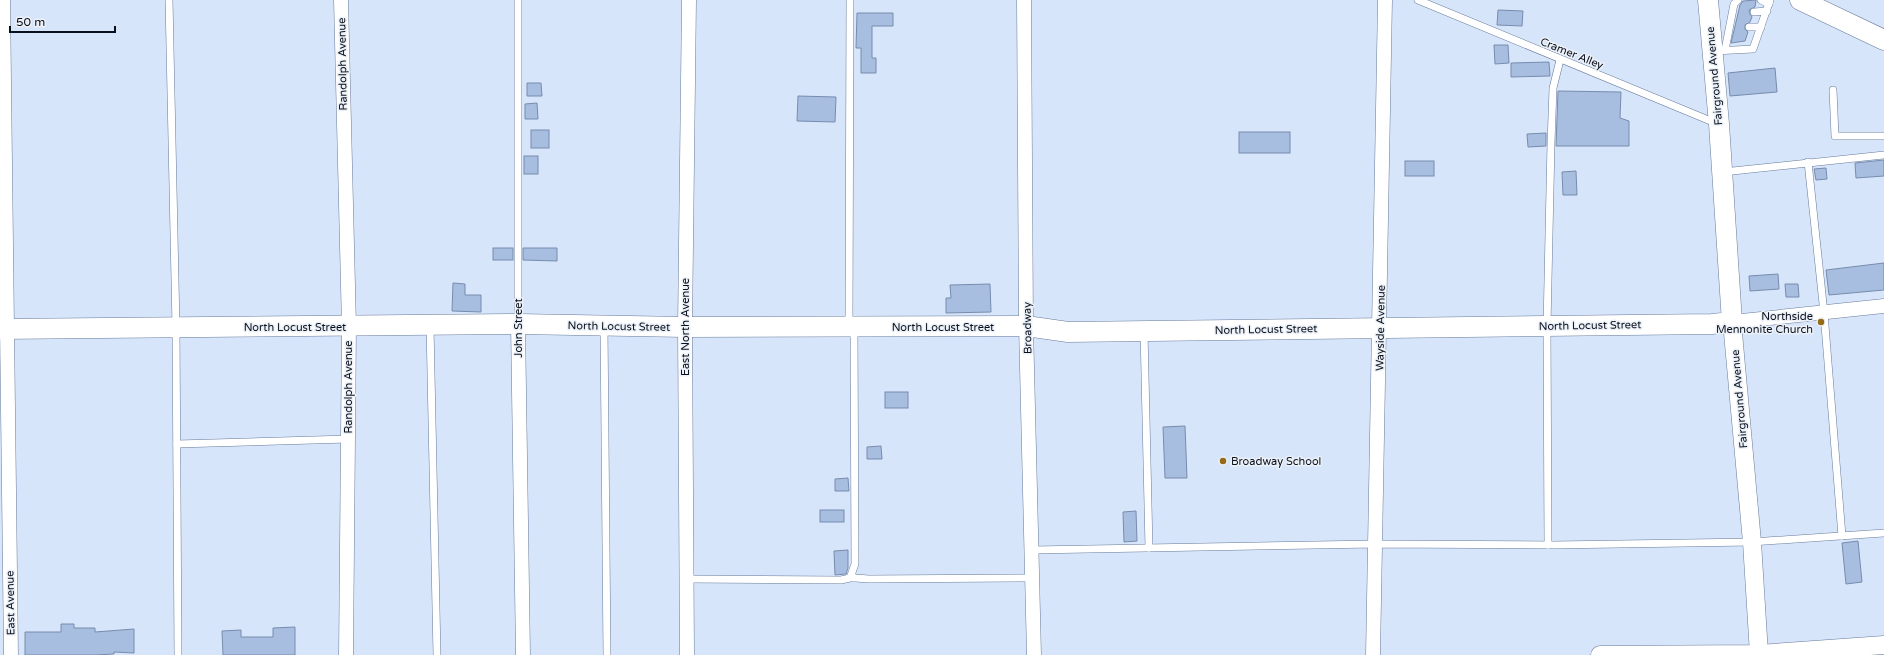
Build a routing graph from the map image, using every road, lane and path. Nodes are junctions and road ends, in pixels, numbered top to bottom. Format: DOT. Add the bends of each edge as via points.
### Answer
graph roads {
  1 [pos="3,0"];
  2 [pos="169,0"];
  3 [pos="340,0"];
  4 [pos="518,0"];
  5 [pos="688,0"];
  6 [pos="850,0"];
  7 [pos="1024,0"];
  8 [pos="1385,0"];
  9 [pos="1418,0"];
  10 [pos="1708,0"];
  11 [pos="1738,0"];
  12 [pos="1761,0"];
  13 [pos="1800,0"];
  14 [pos="1769,5"];
  15 [pos="1754,12"];
  16 [pos="1761,26"];
  17 [pos="1749,27"];
  18 [pos="1884,40"];
  19 [pos="1718,51"];
  20 [pos="1560,60"];
  21 [pos="1833,90"];
  22 [pos="1719,124"];
  23 [pos="1884,136"];
  24 [pos="1884,155"];
  25 [pos="1808,162"];
  26 [pos="1722,172"];
  27 [pos="1884,306"];
  28 [pos="1824,313"];
  29 [pos="1732,322"];
  30 [pos="518,324"];
  31 [pos="430,326"];
  32 [pos="604,326"];
  33 [pos="1026,326"];
  34 [pos="1547,326"];
  35 [pos="349,327"];
  36 [pos="685,327"];
  37 [pos="851,327"];
  38 [pos="1380,327"];
  39 [pos="176,328"];
  40 [pos="4,329"];
  41 [pos="1144,331"];
  42 [pos="348,439"];
  43 [pos="177,444"];
  44 [pos="1884,533"];
  45 [pos="1842,536"];
  46 [pos="1752,542"];
  47 [pos="1375,544"];
  48 [pos="1548,545"];
  49 [pos="1149,548"];
  50 [pos="1033,550"];
  51 [pos="851,576"];
  52 [pos="1033,578"];
  53 [pos="687,579"];
  54 [pos="1884,645"];
  55 [pos="1759,654"];
  56 [pos="11,655"];
  57 [pos="178,655"];
  58 [pos="346,655"];
  59 [pos="437,655"];
  60 [pos="523,655"];
  61 [pos="607,655"];
  62 [pos="688,655"];
  63 [pos="1034,655"];
  64 [pos="1373,655"];
  65 [pos="1600,655"];
  1 -- 40 [label="street, East Avenue"];
  2 -- 39 [label="lane"];
  3 -- 35 [label="street, Randolph Avenue"];
  4 -- 30 [label="lane, John Street"];
  5 -- 36 [label="street, East North Avenue"];
  6 -- 37 [label="lane"];
  7 -- 33 [label="street, Broadway"];
  8 -- 38 [label="street, Wayside Avenue"];
  9 -- 20 [label="lane, Cramer Alley"];
  10 -- 19 [label="main road, Fairground Avenue"];
  11 -- 19 [label="lane" via="1734,4 1735,13 1731,28"];
  12 -- 14 [label="lane"];
  13 -- 18 [label="main road"];
  14 -- 15 [label="lane"];
  14 -- 16 [label="lane"];
  16 -- 17 [label="lane"];
  16 -- 19 [label="lane" via="1754,49"];
  19 -- 22 [label="main road, Fairground Avenue"];
  20 -- 22 [label="lane, Cramer Alley"];
  20 -- 34 [label="lane" via="1553,88"];
  21 -- 23 [label="lane" via="1835,136"];
  22 -- 26 [label="main road, Fairground Avenue"];
  24 -- 25 [label="lane"];
  25 -- 26 [label="lane"];
  25 -- 28 [label="lane"];
  26 -- 29 [label="main road, Fairground Avenue"];
  27 -- 28 [label="street, North Locust Street"];
  28 -- 29 [label="street, North Locust Street"];
  28 -- 45 [label="lane"];
  29 -- 34 [label="main road, North Locust Street"];
  29 -- 46 [label="street, Fairground Avenue"];
  30 -- 31 [label="main road, North Locust Street"];
  30 -- 32 [label="main road, North Locust Street"];
  30 -- 60 [label="street, John Street"];
  31 -- 35 [label="main road, North Locust Street"];
  31 -- 59 [label="lane"];
  32 -- 36 [label="main road, North Locust Street"];
  32 -- 61 [label="lane"];
  33 -- 37 [label="main road, North Locust Street"];
  33 -- 41 [label="main road, North Locust Street" via="1068,332"];
  33 -- 50 [label="street, Broadway"];
  34 -- 38 [label="main road, North Locust Street"];
  34 -- 48 [label="lane"];
  35 -- 39 [label="main road, North Locust Street"];
  35 -- 42 [label="street, Randolph Avenue"];
  36 -- 37 [label="main road, North Locust Street"];
  36 -- 53 [label="street, East North Avenue"];
  37 -- 51 [label="lane" via="855,564"];
  38 -- 41 [label="main road, North Locust Street"];
  38 -- 47 [label="street, Wayside Avenue"];
  39 -- 40 [label="main road, North Locust Street"];
  39 -- 43 [label="lane"];
  40 -- 56 [label="street, East Avenue"];
  41 -- 49 [label="lane"];
  42 -- 43 [label="lane"];
  42 -- 58 [label="street, Randolph Avenue"];
  43 -- 57 [label="lane"];
  44 -- 45 [label="lane"];
  45 -- 46 [label="lane"];
  46 -- 48 [label="lane"];
  46 -- 55 [label="street, Fairground Avenue"];
  47 -- 48 [label="lane"];
  47 -- 49 [label="lane"];
  47 -- 64 [label="street, Wayside Avenue"];
  49 -- 50 [label="lane"];
  50 -- 52 [label="street, Broadway"];
  51 -- 52 [label="lane" via="869,579"];
  51 -- 53 [label="lane" via="841,580"];
  52 -- 63 [label="street, Broadway"];
  53 -- 62 [label="street, East North Avenue"];
  54 -- 55 [label="street"];
  55 -- 65 [label="street"];
}
